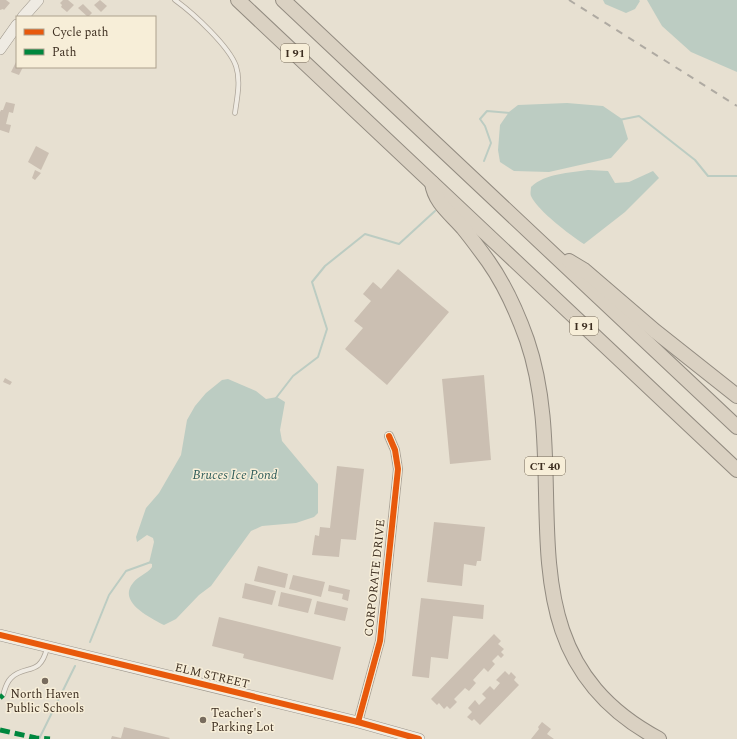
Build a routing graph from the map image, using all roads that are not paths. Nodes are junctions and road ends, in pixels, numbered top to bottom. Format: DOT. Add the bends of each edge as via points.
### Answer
graph roads {
  1 [pos="38,0"];
  2 [pos="176,0"];
  3 [pos="238,0"];
  4 [pos="283,0"];
  5 [pos="25,16"];
  6 [pos="16,26"];
  7 [pos="0,49"];
  8 [pos="235,112"];
  9 [pos="432,182"];
  10 [pos="554,255"];
  11 [pos="737,396"];
  12 [pos="737,427"];
  13 [pos="389,436"];
  14 [pos="737,470"];
  15 [pos="0,635"];
  16 [pos="48,646"];
  17 [pos="3,695"];
  18 [pos="358,722"];
  19 [pos="419,739"];
  20 [pos="659,739"];
  1 -- 5 [label="street"];
  2 -- 8 [label="lane" via="213,34 236,66 238,87"];
  3 -- 9 [label="highway, I 91"];
  4 -- 10 [label="highway, I 91"];
  6 -- 7 [label="street"];
  9 -- 14 [label="highway, I 91"];
  9 -- 20 [label="highway, CT 40" via="438,202 468,234 502,283 532,356 539,383 544,427 550,577 556,613 563,633 577,662 600,695 626,718"];
  10 -- 11 [label="highway" via="584,270 654,331"];
  10 -- 12 [label="highway, I 91"];
  13 -- 18 [label="street, CORPORATE DRIVE" via="395,450 398,469 380,636"];
  15 -- 16 [label="street, ELM STREET"];
  16 -- 17 [label="lane" via="39,665 33,670 13,676 7,682"];
  16 -- 18 [label="street, ELM STREET"];
  18 -- 19 [label="street, ELM STREET"];
}
